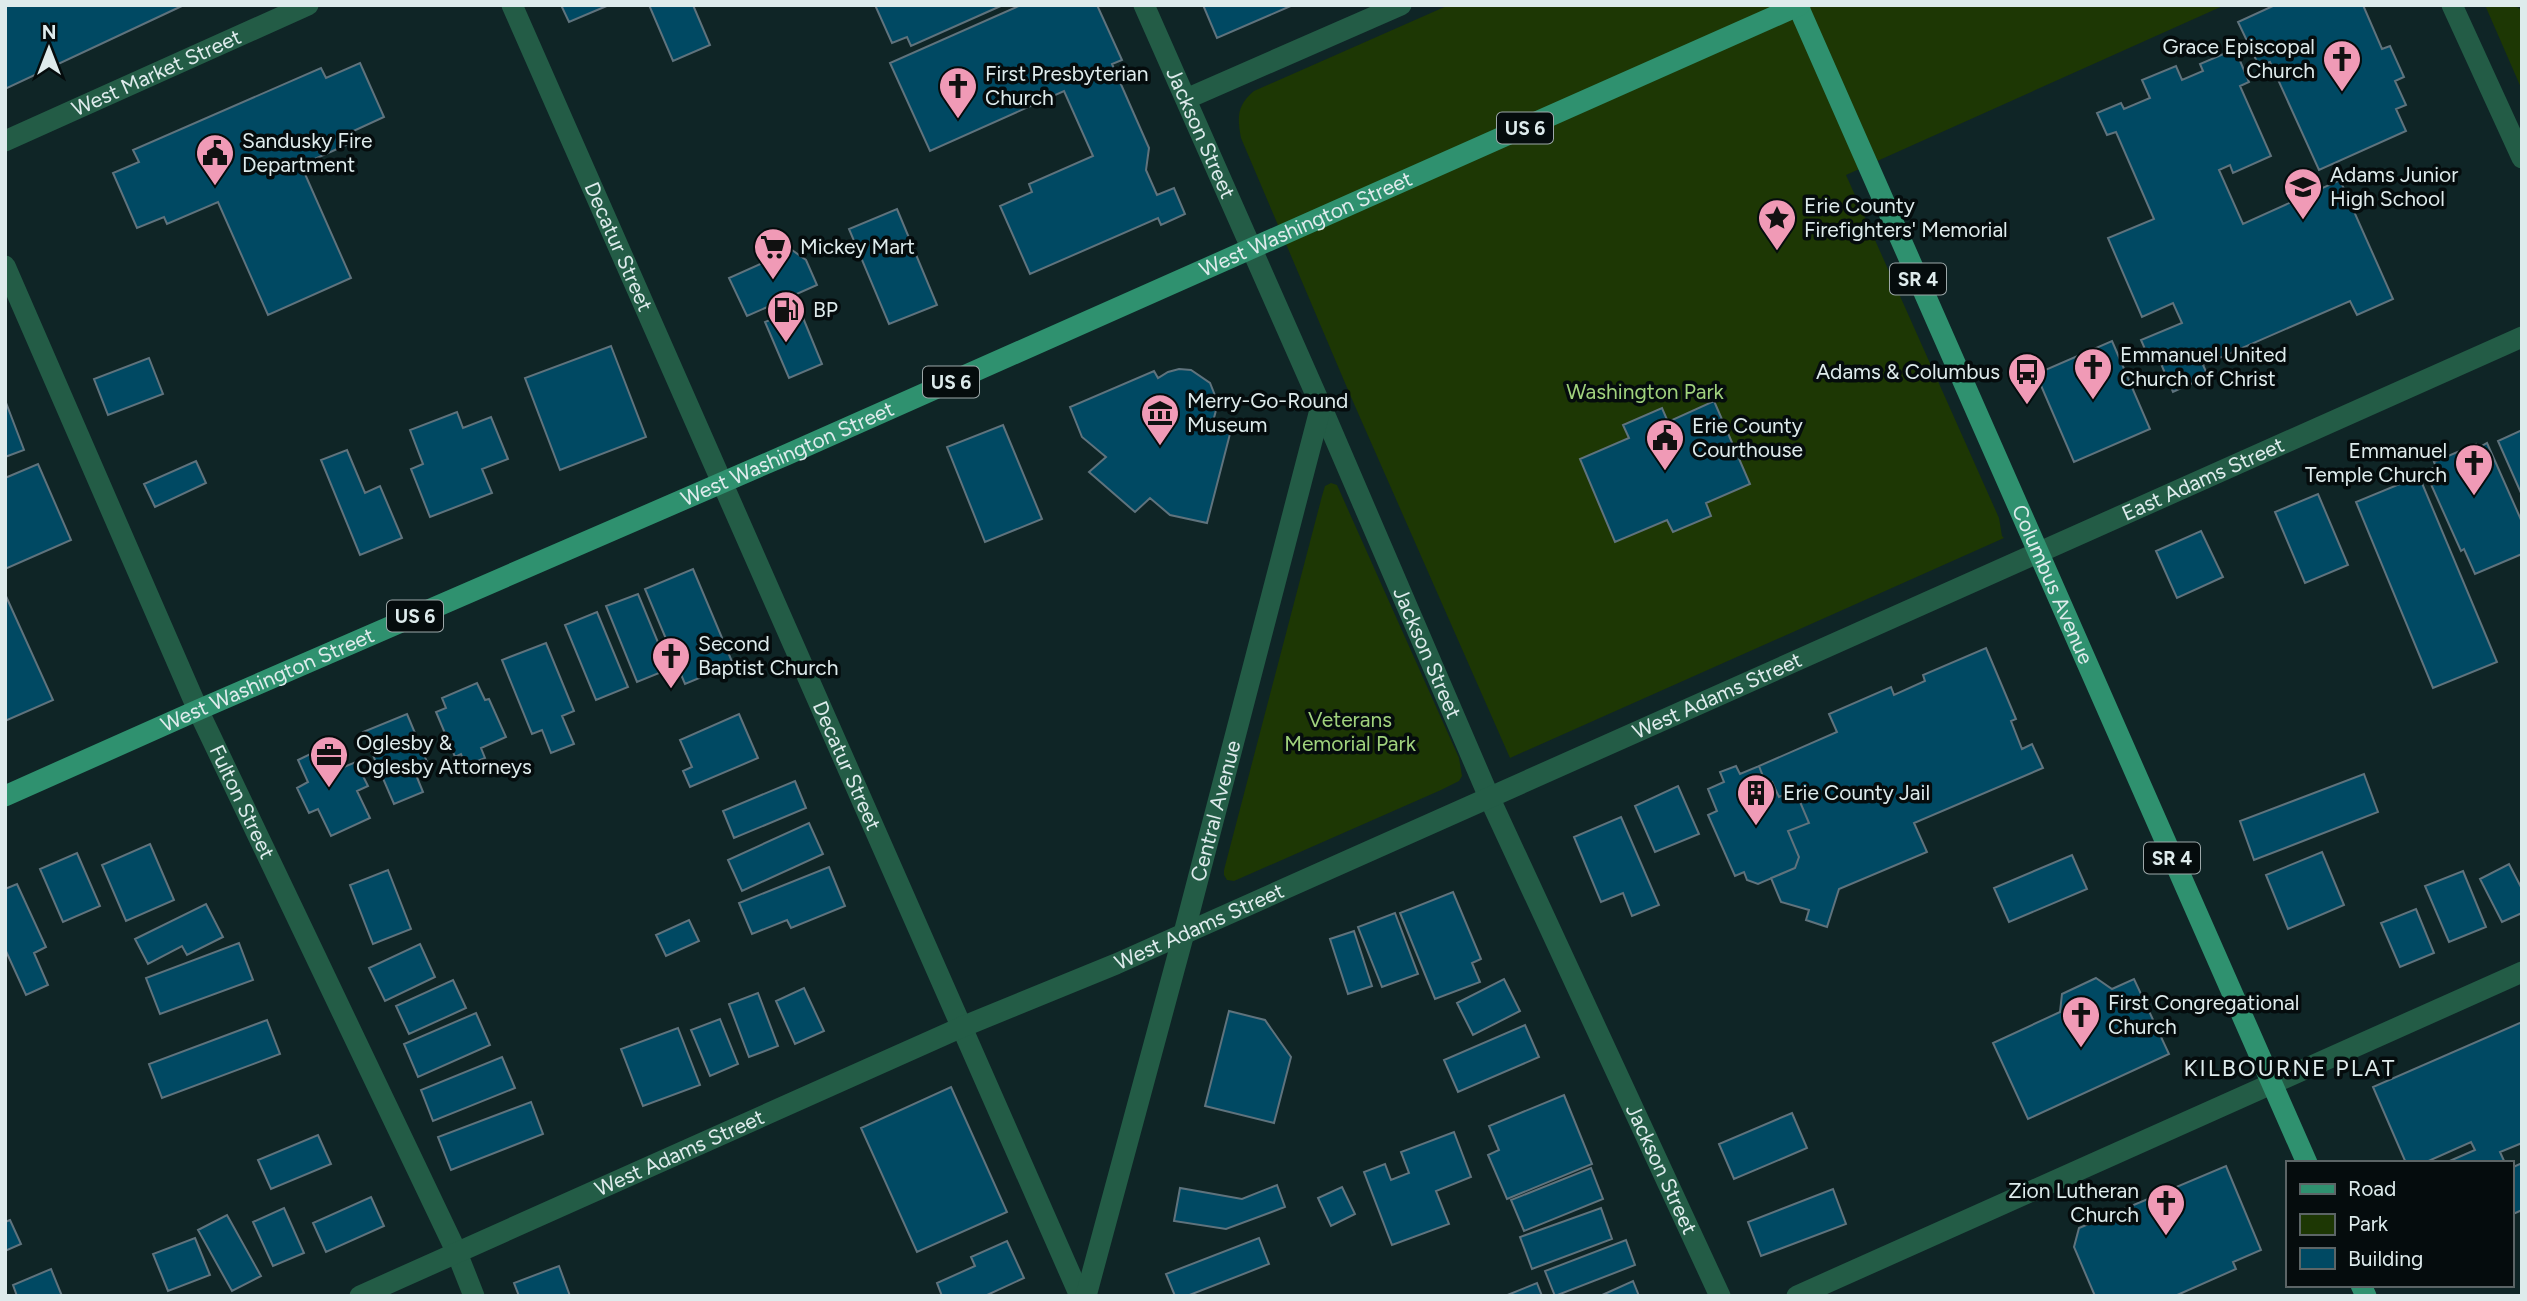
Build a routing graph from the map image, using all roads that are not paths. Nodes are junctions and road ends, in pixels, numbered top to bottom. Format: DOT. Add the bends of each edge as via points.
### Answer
graph roads {
  1 [pos="308,5"];
  2 [pos="512,5"];
  3 [pos="1144,5"];
  4 [pos="1401,5"];
  5 [pos="2452,5"];
  6 [pos="1798,6"];
  7 [pos="1186,99"];
  8 [pos="5,141"];
  9 [pos="2522,158"];
  10 [pos="1252,249"];
  11 [pos="5,265"];
  12 [pos="2522,337"];
  13 [pos="1321,406"];
  14 [pos="723,484"];
  15 [pos="2039,552"];
  16 [pos="198,710"];
  17 [pos="5,796"];
  18 [pos="1489,797"];
  19 [pos="1184,933"];
  20 [pos="2522,972"];
  21 [pos="962,1027"];
  22 [pos="2272,1085"];
  23 [pos="2306,1161"];
  24 [pos="457,1253"];
  25 [pos="360,1296"];
  26 [pos="474,1296"];
  27 [pos="1080,1296"];
  28 [pos="1086,1296"];
  29 [pos="1720,1296"];
  30 [pos="1797,1296"];
  1 -- 8 [label="street, West Market Street"];
  2 -- 14 [label="street, Decatur Street"];
  3 -- 7 [label="street, Jackson Street"];
  4 -- 7 [label="street"];
  5 -- 9 [label="street"];
  6 -- 10 [label="main road, West Washington Street / US 6"];
  6 -- 15 [label="main road, Columbus Avenue / SR 4"];
  7 -- 10 [label="street, Jackson Street"];
  10 -- 13 [label="street, Jackson Street"];
  10 -- 14 [label="main road, West Washington Street / US 6"];
  11 -- 16 [label="street, Fulton Street"];
  12 -- 15 [label="street, East Adams Street"];
  13 -- 18 [label="street, Jackson Street"];
  13 -- 19 [label="street, Central Avenue"];
  14 -- 16 [label="main road, West Washington Street / US 6"];
  14 -- 21 [label="street, Decatur Street"];
  15 -- 18 [label="street, West Adams Street"];
  15 -- 22 [label="main road, Columbus Avenue / SR 4"];
  16 -- 17 [label="main road, West Washington Street / US 6"];
  16 -- 24 [label="street, Fulton Street"];
  18 -- 19 [label="street, West Adams Street"];
  18 -- 29 [label="street, Jackson Street"];
  19 -- 21 [label="street, West Adams Street"];
  19 -- 28 [label="street, Central Avenue"];
  20 -- 22 [label="street"];
  21 -- 24 [label="street, West Adams Street"];
  21 -- 27 [label="street, Decatur Street"];
  22 -- 23 [label="main road, Columbus Avenue / SR 4"];
  22 -- 30 [label="street"];
  24 -- 25 [label="street, West Adams Street"];
  24 -- 26 [label="street, Fulton Street"];
}
